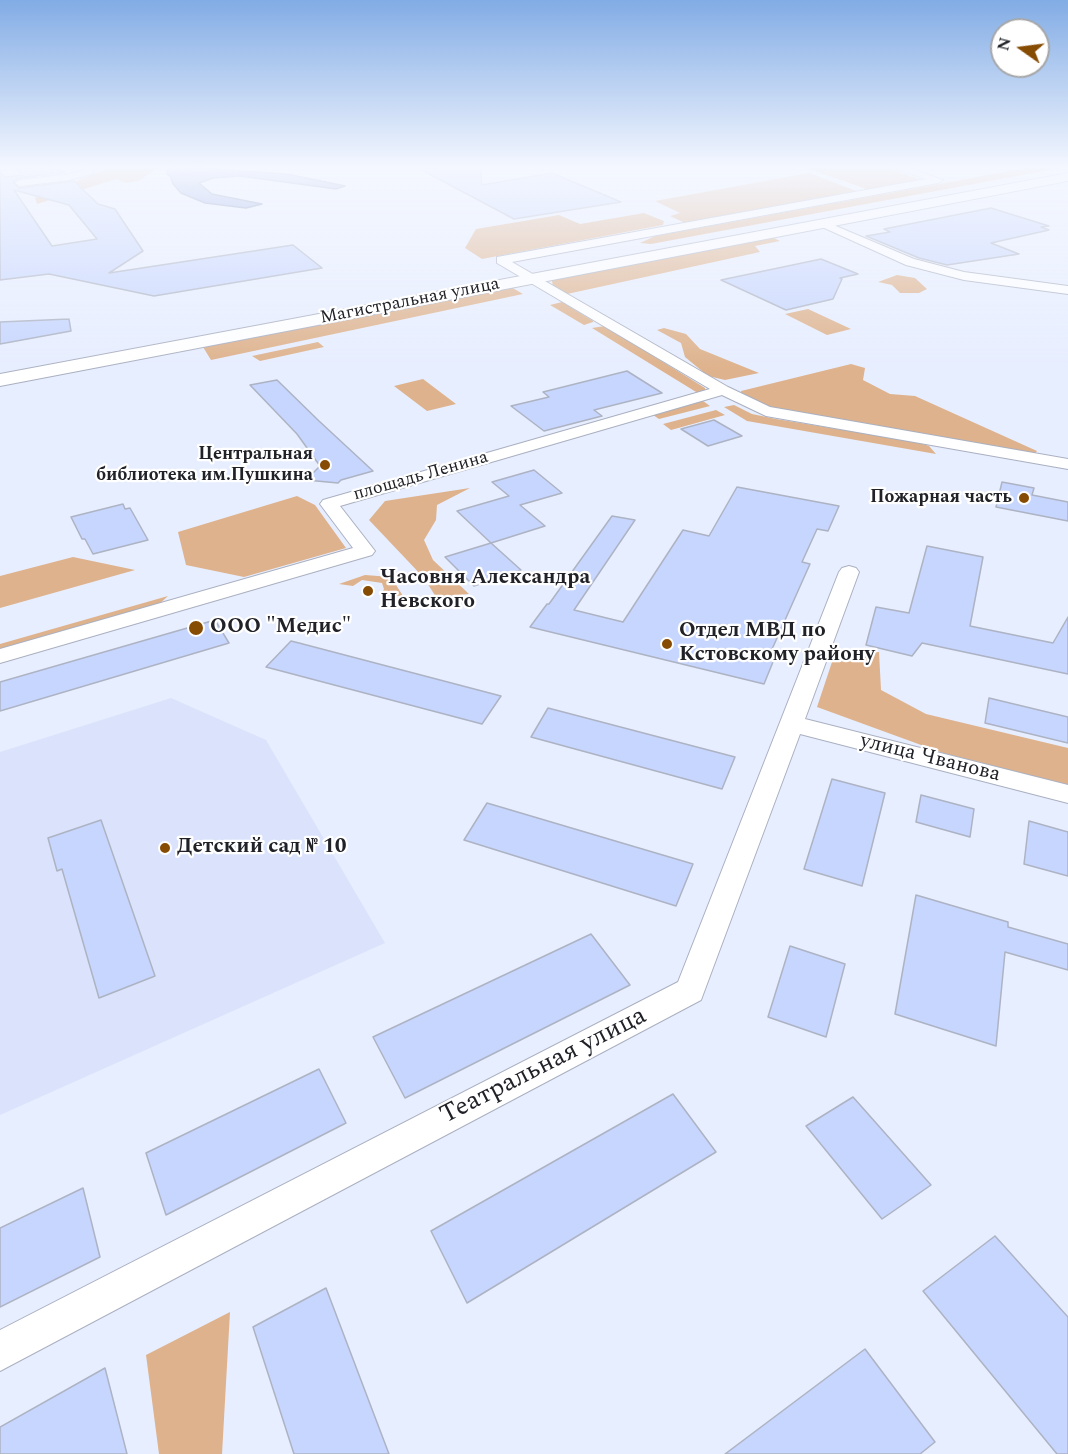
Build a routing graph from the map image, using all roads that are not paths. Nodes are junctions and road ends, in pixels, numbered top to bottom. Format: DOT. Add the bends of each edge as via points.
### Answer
graph roads {
  1 [pos="637,235"];
  2 [pos="764,235"];
  3 [pos="848,235"];
  4 [pos="609,240"];
  5 [pos="642,257"];
  6 [pos="531,279"];
  7 [pos="1068,290"];
  8 [pos="0,380"];
  9 [pos="723,390"];
  10 [pos="1068,464"];
  11 [pos="849,572"];
  12 [pos="0,656"];
  13 [pos="793,724"];
  14 [pos="1068,794"];
  15 [pos="0,1351"];
  1 -- 4 [label="street"];
  2 -- 5 [label="main road, Магистральная улица"];
  3 -- 7 [label="street" via="928,267 964,276"];
  4 -- 5 [label="street"];
  4 -- 6 [label="street" via="501,260"];
  5 -- 6 [label="main road, Магистральная улица"];
  6 -- 8 [label="main road, Магистральная улица"];
  6 -- 9 [label="street"];
  9 -- 10 [label="street" via="766,411"];
  9 -- 12 [label="street, площадь Ленина" via="328,504 365,551"];
  11 -- 13 [label="street, Театральная улица"];
  13 -- 14 [label="street, улица Чванова"];
  13 -- 15 [label="street, Театральная улица" via="690,991"];
}
